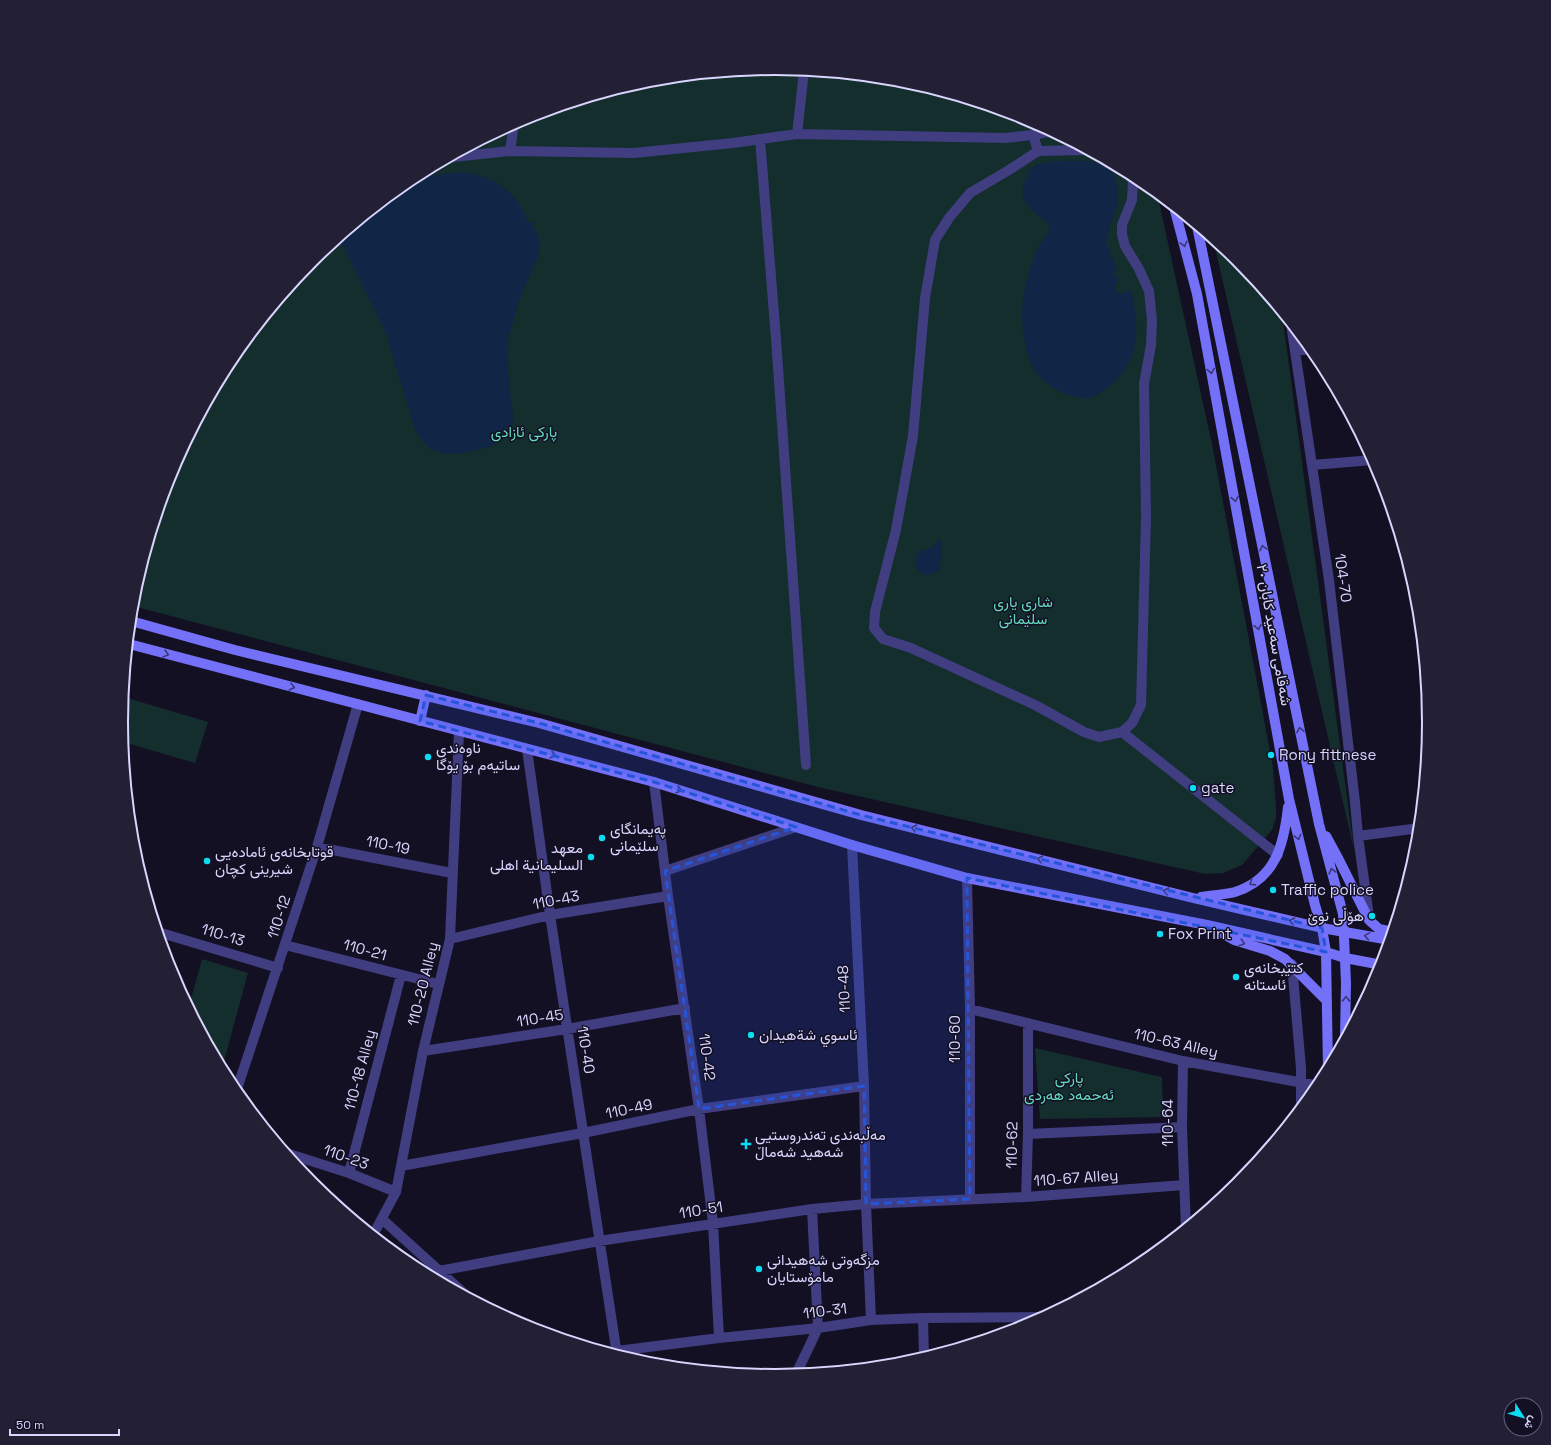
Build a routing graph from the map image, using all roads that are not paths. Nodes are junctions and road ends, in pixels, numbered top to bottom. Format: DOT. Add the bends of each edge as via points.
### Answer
graph roads {
  1 [pos="803,76"];
  2 [pos="513,131"];
  3 [pos="1042,133"];
  4 [pos="797,134"];
  5 [pos="1033,135"];
  6 [pos="760,139"];
  7 [pos="1077,150"];
  8 [pos="510,151"];
  9 [pos="1038,151"];
  10 [pos="465,155"];
  11 [pos="1133,183"];
  12 [pos="1176,214"];
  13 [pos="1198,233"];
  14 [pos="1292,333"];
  15 [pos="1305,350"];
  16 [pos="1295,351"];
  17 [pos="1367,461"];
  18 [pos="1312,465"];
  19 [pos="136,622"];
  20 [pos="133,645"];
  21 [pos="426,695"];
  22 [pos="358,704"];
  23 [pos="420,721"];
  24 [pos="459,732"];
  25 [pos="1122,732"];
  26 [pos="527,748"];
  27 [pos="806,765"];
  28 [pos="654,782"];
  29 [pos="1289,799"];
  30 [pos="1319,824"];
  31 [pos="796,827"];
  32 [pos="1414,829"];
  33 [pos="1358,836"];
  34 [pos="852,845"];
  35 [pos="318,847"];
  36 [pos="1278,855"];
  37 [pos="665,871"];
  38 [pos="452,873"];
  39 [pos="967,878"];
  40 [pos="668,896"];
  41 [pos="1193,898"];
  42 [pos="550,915"];
  43 [pos="1369,920"];
  44 [pos="1208,925"];
  45 [pos="1322,928"];
  46 [pos="1389,931"];
  47 [pos="1344,932"];
  48 [pos="163,933"];
  49 [pos="450,939"];
  50 [pos="1386,939"];
  51 [pos="285,945"];
  52 [pos="1326,952"];
  53 [pos="1345,958"];
  54 [pos="1292,964"];
  55 [pos="1376,964"];
  56 [pos="278,968"];
  57 [pos="401,975"];
  58 [pos="438,984"];
  59 [pos="1327,1001"];
  60 [pos="685,1008"];
  61 [pos="970,1009"];
  62 [pos="1028,1023"];
  63 [pos="567,1029"];
  64 [pos="1345,1029"];
  65 [pos="423,1051"];
  66 [pos="1328,1059"];
  67 [pos="1184,1061"];
  68 [pos="1301,1083"];
  69 [pos="239,1084"];
  70 [pos="1312,1085"];
  71 [pos="864,1086"];
  72 [pos="1301,1100"];
  73 [pos="699,1110"];
  74 [pos="1182,1127"];
  75 [pos="583,1133"];
  76 [pos="1028,1134"];
  77 [pos="296,1156"];
  78 [pos="401,1166"];
  79 [pos="349,1173"];
  80 [pos="1184,1185"];
  81 [pos="396,1192"];
  82 [pos="1026,1197"];
  83 [pos="970,1199"];
  84 [pos="866,1204"];
  85 [pos="812,1209"];
  86 [pos="382,1219"];
  87 [pos="713,1223"];
  88 [pos="1186,1223"];
  89 [pos="375,1231"];
  90 [pos="599,1241"];
  91 [pos="439,1270"];
  92 [pos="454,1284"];
  93 [pos="1031,1317"];
  94 [pos="923,1318"];
  95 [pos="871,1320"];
  96 [pos="818,1328"];
  97 [pos="719,1338"];
  98 [pos="615,1350"];
  99 [pos="623,1352"];
  100 [pos="924,1353"];
  101 [pos="798,1369"];
  1 -- 4 [label="street"];
  2 -- 8 [label="street"];
  3 -- 5 [label="street"];
  4 -- 5 [label="street" via="1005,138"];
  4 -- 6 [label="street"];
  5 -- 9 [label="street"];
  6 -- 8 [label="street" via="634,153"];
  6 -- 27 [label="street"];
  7 -- 9 [label="street"];
  8 -- 10 [label="street"];
  9 -- 25 [label="street" via="970,193 935,240 925,298 913,436 896,530 874,612 874,628 883,639 911,648 1029,702 1084,732 1099,737"];
  11 -- 25 [label="street" via="1132,200 1122,225 1122,234 1125,246 1140,269 1149,290 1152,320 1151,345 1144,384 1146,518 1141,705 1132,723"];
  12 -- 29 [label="main road, شەقامی سەعید کابان ٢٠, one-way" via="1197,294"];
  30 -- 13 [label="main road, شەقامی سەعید کابان ٢٠, one-way"];
  14 -- 16 [label="street, 104-70"];
  15 -- 16 [label="street"];
  16 -- 18 [label="street, 104-70"];
  17 -- 18 [label="street"];
  18 -- 33 [label="street, 104-70" via="1330,588"];
  19 -- 21 [label="main road" via="235,650"];
  20 -- 22 [label="main road, one-way"];
  21 -- 23 [label="main road"];
  41 -- 21 [label="main road, one-way" via="861,815 539,723"];
  22 -- 23 [label="main road"];
  22 -- 35 [label="street, 110-12"];
  23 -- 24 [label="main road"];
  24 -- 26 [label="main road"];
  24 -- 38 [label="street, 110-20 Alley"];
  25 -- 36 [label="street"];
  26 -- 28 [label="main road, one-way"];
  26 -- 42 [label="street, 110-40"];
  28 -- 31 [label="main road, one-way"];
  28 -- 37 [label="street, 110-42"];
  29 -- 36 [label="main road" via="1284,837"];
  29 -- 45 [label="main road, شەقامی سەعید کابان ٢٠, one-way"];
  30 -- 43 [label="main road"];
  47 -- 30 [label="main road, شەقامی سەعید کابان ٢٠, one-way" via="1343,914"];
  31 -- 34 [label="main road"];
  31 -- 37 [label="street"];
  32 -- 33 [label="street"];
  33 -- 43 [label="street, 104-70"];
  34 -- 39 [label="main road"];
  34 -- 71 [label="street, 110-48"];
  35 -- 38 [label="street, 110-19"];
  35 -- 51 [label="street, 110-12"];
  36 -- 41 [label="main road, one-way" via="1264,874 1244,888"];
  37 -- 40 [label="street, 110-42"];
  38 -- 49 [label="street, 110-20 Alley"];
  39 -- 44 [label="main road"];
  39 -- 61 [label="street, 110-60"];
  40 -- 42 [label="street, 110-43"];
  40 -- 60 [label="street, 110-42"];
  45 -- 41 [label="main road, one-way"];
  42 -- 49 [label="street, 110-43"];
  42 -- 63 [label="street, 110-40"];
  43 -- 46 [label="main road" via="1379,929"];
  44 -- 52 [label="main road"];
  44 -- 54 [label="main road, one-way" via="1238,942 1270,951"];
  45 -- 47 [label="main road"];
  45 -- 52 [label="main road, شەقامی سەعید کابان ٢٠"];
  50 -- 47 [label="main road, one-way"];
  47 -- 53 [label="main road, شەقامی سەعید کابان ٢٠"];
  48 -- 56 [label="street, 110-13"];
  49 -- 58 [label="street, 110-20 Alley"];
  51 -- 56 [label="street, 110-12"];
  51 -- 57 [label="street, 110-21"];
  52 -- 53 [label="main road"];
  52 -- 59 [label="main road, شەقامی سەعید کابان ٢٠"];
  53 -- 55 [label="main road"];
  64 -- 53 [label="main road, شەقامی سەعید کابان ٢٠, one-way"];
  54 -- 59 [label="main road"];
  54 -- 68 [label="street"];
  56 -- 69 [label="street, 110-12"];
  57 -- 58 [label="street, 110-21"];
  57 -- 79 [label="street, 110-18 Alley"];
  58 -- 65 [label="street, 110-20 Alley"];
  59 -- 66 [label="main road, شەقامی سەعید کابان ٢٠"];
  60 -- 63 [label="street, 110-45"];
  60 -- 73 [label="street, 110-42"];
  61 -- 62 [label="street, 110-63 Alley"];
  61 -- 83 [label="street, 110-60"];
  62 -- 67 [label="street, 110-63 Alley"];
  62 -- 76 [label="street, 110-62"];
  63 -- 65 [label="street, 110-45"];
  63 -- 75 [label="street, 110-40"];
  65 -- 78 [label="street, 110-20 Alley"];
  67 -- 68 [label="street, 110-63 Alley"];
  67 -- 74 [label="street, 110-64"];
  68 -- 70 [label="street, 110-63 Alley"];
  68 -- 72 [label="street"];
  71 -- 73 [label="street, 110-49"];
  71 -- 84 [label="street, 110-48"];
  73 -- 75 [label="street, 110-49"];
  73 -- 87 [label="street, 110-42"];
  74 -- 76 [label="street"];
  74 -- 80 [label="street, 110-64"];
  75 -- 78 [label="street, 110-49"];
  75 -- 90 [label="street, 110-40"];
  76 -- 82 [label="street, 110-62"];
  77 -- 79 [label="street, 110-23"];
  78 -- 81 [label="street, 110-20 Alley"];
  79 -- 81 [label="street, 110-23"];
  80 -- 82 [label="street, 110-67 Alley"];
  80 -- 88 [label="street, 110-64"];
  81 -- 86 [label="street, 110-20 Alley"];
  82 -- 83 [label="street, 110-67 Alley"];
  83 -- 84 [label="street, 110-51"];
  84 -- 85 [label="street, 110-51"];
  84 -- 95 [label="street, 110-48"];
  85 -- 87 [label="street, 110-51"];
  85 -- 96 [label="street"];
  86 -- 89 [label="street, 110-20 Alley"];
  86 -- 91 [label="street"];
  87 -- 90 [label="street, 110-51"];
  87 -- 97 [label="street, 110-42"];
  90 -- 91 [label="street, 110-51"];
  90 -- 98 [label="street, 110-40"];
  91 -- 92 [label="street"];
  93 -- 94 [label="street, 110-31"];
  94 -- 95 [label="street, 110-31"];
  94 -- 100 [label="street"];
  95 -- 96 [label="street, 110-31"];
  96 -- 97 [label="street, 110-31"];
  96 -- 101 [label="street"];
  97 -- 99 [label="street, 110-31"];
}
